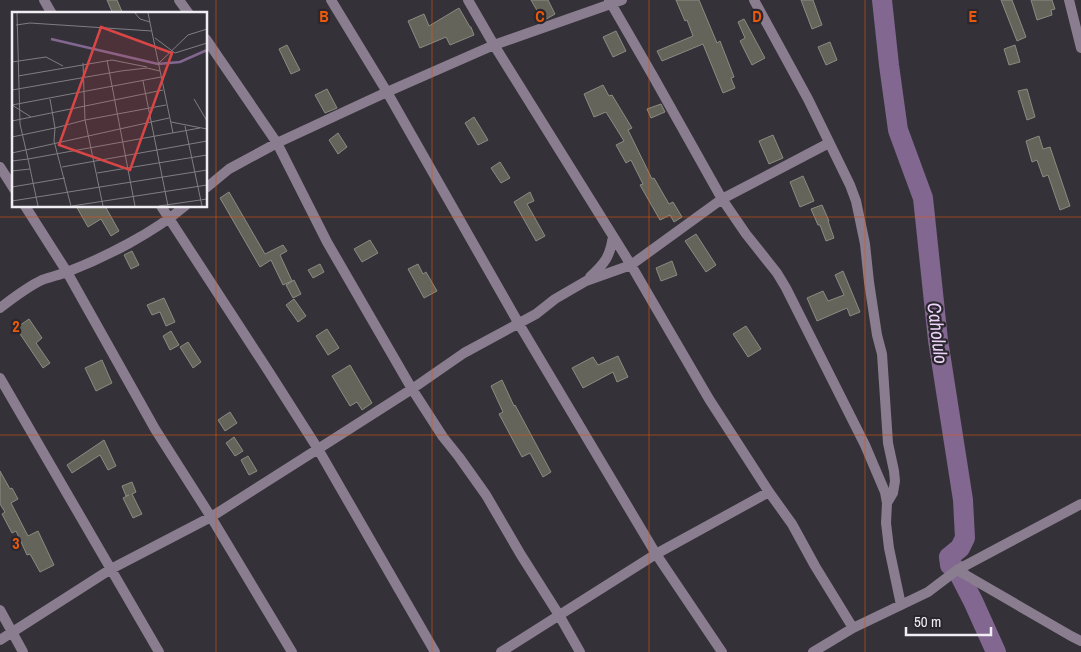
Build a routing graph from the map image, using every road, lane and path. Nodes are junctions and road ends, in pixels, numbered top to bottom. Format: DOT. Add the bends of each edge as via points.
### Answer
graph roads {
  1 [pos="44,0"];
  2 [pos="179,0"];
  3 [pos="331,0"];
  4 [pos="468,0"];
  5 [pos="622,0"];
  6 [pos="754,0"];
  7 [pos="1069,0"];
  8 [pos="611,2"];
  9 [pos="51,12"];
  10 [pos="188,12"];
  11 [pos="208,42"];
  12 [pos="494,45"];
  13 [pos="1081,48"];
  14 [pos="387,92"];
  15 [pos="278,143"];
  16 [pos="830,143"];
  17 [pos="0,168"];
  18 [pos="208,186"];
  19 [pos="12,187"];
  20 [pos="722,199"];
  21 [pos="26,208"];
  22 [pos="162,208"];
  23 [pos="183,208"];
  24 [pos="169,219"];
  25 [pos="613,236"];
  26 [pos="631,265"];
  27 [pos="67,272"];
  28 [pos="586,281"];
  29 [pos="0,308"];
  30 [pos="519,324"];
  31 [pos="0,378"];
  32 [pos="412,388"];
  33 [pos="318,449"];
  34 [pos="769,492"];
  35 [pos="887,503"];
  36 [pos="1081,504"];
  37 [pos="210,516"];
  38 [pos="656,554"];
  39 [pos="111,569"];
  40 [pos="956,570"];
  41 [pos="901,605"];
  42 [pos="0,610"];
  43 [pos="559,615"];
  44 [pos="853,628"];
  45 [pos="12,633"];
  46 [pos="0,640"];
  47 [pos="1081,641"];
  48 [pos="23,652"];
  49 [pos="160,652"];
  50 [pos="292,652"];
  51 [pos="435,652"];
  52 [pos="500,652"];
  53 [pos="580,652"];
  54 [pos="722,652"];
  55 [pos="812,652"];
  1 -- 9 [label="street"];
  2 -- 10 [label="street"];
  3 -- 14 [label="street"];
  4 -- 12 [label="street"];
  5 -- 8 [label="street"];
  6 -- 16 [label="street"];
  7 -- 13 [label="street"];
  8 -- 12 [label="street"];
  8 -- 20 [label="street"];
  11 -- 15 [label="street"];
  12 -- 14 [label="street"];
  12 -- 25 [label="street"];
  14 -- 15 [label="street"];
  14 -- 30 [label="street"];
  15 -- 18 [label="street" via="229,169"];
  15 -- 32 [label="street" via="327,242"];
  16 -- 20 [label="street"];
  16 -- 35 [label="street" via="854,194 865,244 882,354 888,443 895,481"];
  17 -- 19 [label="street"];
  20 -- 26 [label="street"];
  20 -- 35 [label="street" via="786,288 865,446"];
  21 -- 27 [label="street"];
  22 -- 24 [label="street"];
  23 -- 24 [label="street"];
  24 -- 27 [label="street"];
  24 -- 33 [label="street"];
  25 -- 26 [label="street"];
  25 -- 28 [label="street" via="608,258"];
  26 -- 28 [label="street"];
  26 -- 34 [label="street"];
  27 -- 29 [label="street" via="26,289"];
  27 -- 37 [label="street" via="155,429"];
  28 -- 30 [label="street"];
  30 -- 32 [label="street" via="464,353"];
  30 -- 38 [label="street"];
  31 -- 39 [label="street"];
  32 -- 33 [label="street"];
  32 -- 43 [label="street" via="486,495"];
  33 -- 37 [label="street"];
  33 -- 51 [label="street"];
  34 -- 38 [label="street"];
  34 -- 44 [label="street" via="792,524"];
  35 -- 41 [label="street" via="886,523"];
  36 -- 40 [label="street"];
  37 -- 39 [label="street"];
  37 -- 50 [label="street"];
  38 -- 43 [label="street"];
  38 -- 54 [label="street"];
  39 -- 45 [label="street"];
  39 -- 49 [label="street"];
  40 -- 41 [label="street" via="928,592"];
  40 -- 47 [label="street"];
  41 -- 44 [label="street"];
  42 -- 45 [label="street"];
  43 -- 52 [label="street"];
  43 -- 53 [label="street"];
  44 -- 55 [label="street"];
  45 -- 46 [label="street"];
  45 -- 48 [label="street"];
}
